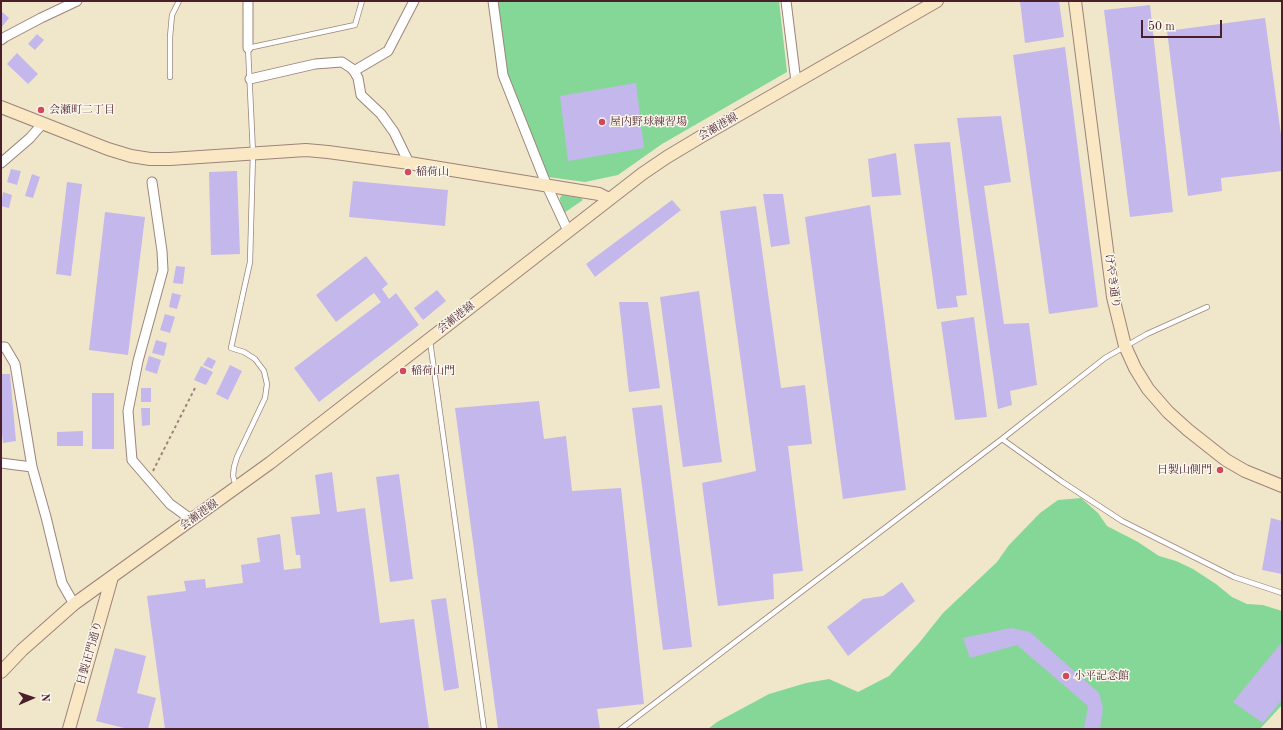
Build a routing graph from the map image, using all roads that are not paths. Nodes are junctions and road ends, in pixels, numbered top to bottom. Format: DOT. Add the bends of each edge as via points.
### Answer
graph roads {
  1 [pos="77,1"];
  2 [pos="179,1"];
  3 [pos="248,1"];
  4 [pos="362,1"];
  5 [pos="414,1"];
  6 [pos="493,1"];
  7 [pos="786,1"];
  8 [pos="938,1"];
  9 [pos="1075,1"];
  10 [pos="2,38"];
  11 [pos="248,48"];
  12 [pos="354,71"];
  13 [pos="170,77"];
  14 [pos="250,79"];
  15 [pos="796,82"];
  16 [pos="1,107"];
  17 [pos="43,123"];
  18 [pos="254,153"];
  19 [pos="1,163"];
  20 [pos="409,163"];
  21 [pos="152,182"];
  22 [pos="547,186"];
  23 [pos="609,199"];
  24 [pos="568,231"];
  25 [pos="1207,307"];
  26 [pos="430,338"];
  27 [pos="1125,346"];
  28 [pos="1,347"];
  29 [pos="1002,439"];
  30 [pos="1,462"];
  31 [pos="32,466"];
  32 [pos="1282,486"];
  33 [pos="236,488"];
  34 [pos="192,520"];
  35 [pos="112,577"];
  36 [pos="1282,593"];
  37 [pos="74,604"];
  38 [pos="1,672"];
  39 [pos="69,729"];
  40 [pos="484,729"];
  41 [pos="621,729"];
  1 -- 10 [label="street"];
  2 -- 13 [label="lane" via="172,15"];
  3 -- 11 [label="street"];
  4 -- 11 [label="lane" via="355,25"];
  5 -- 12 [label="street" via="388,51"];
  6 -- 22 [label="street" via="503,75"];
  7 -- 15 [label="street"];
  8 -- 15 [label="street, 会瀬港線"];
  9 -- 27 [label="street, けやき通り" via="1113,297"];
  11 -- 14 [label="lane"];
  12 -- 14 [label="street" via="342,62 315,64"];
  12 -- 20 [label="street" via="361,94 382,114"];
  14 -- 18 [label="lane"];
  15 -- 23 [label="street, 会瀬港線" via="667,156"];
  16 -- 17 [label="street"];
  17 -- 18 [label="street" via="131,156 170,159"];
  17 -- 19 [label="street"];
  18 -- 20 [label="street" via="306,150"];
  18 -- 33 [label="lane" via="250,262 231,348 255,359 264,371 267,384 265,398 234,467"];
  20 -- 22 [label="street"];
  21 -- 34 [label="street" via="163,270 138,361 128,411 132,460 170,504"];
  22 -- 23 [label="street" via="600,194"];
  22 -- 24 [label="street"];
  23 -- 24 [label="street, 会瀬港線"];
  24 -- 26 [label="street, 会瀬港線"];
  25 -- 27 [label="lane"];
  26 -- 33 [label="street, 会瀬港線"];
  26 -- 40 [label="lane"];
  27 -- 29 [label="lane" via="1104,358"];
  27 -- 32 [label="street, けやき通り" via="1148,389 1178,421 1226,460"];
  28 -- 31 [label="street" via="6,347 15,364"];
  29 -- 36 [label="lane" via="1122,521 1234,577"];
  29 -- 41 [label="lane"];
  30 -- 31 [label="street"];
  31 -- 37 [label="street" via="62,583"];
  33 -- 34 [label="street, 会瀬港線"];
  34 -- 35 [label="street, 会瀬港線"];
  35 -- 37 [label="street, 会瀬港線"];
  35 -- 39 [label="street, 日製正門通り"];
  37 -- 38 [label="street, 会瀬港線"];
}
